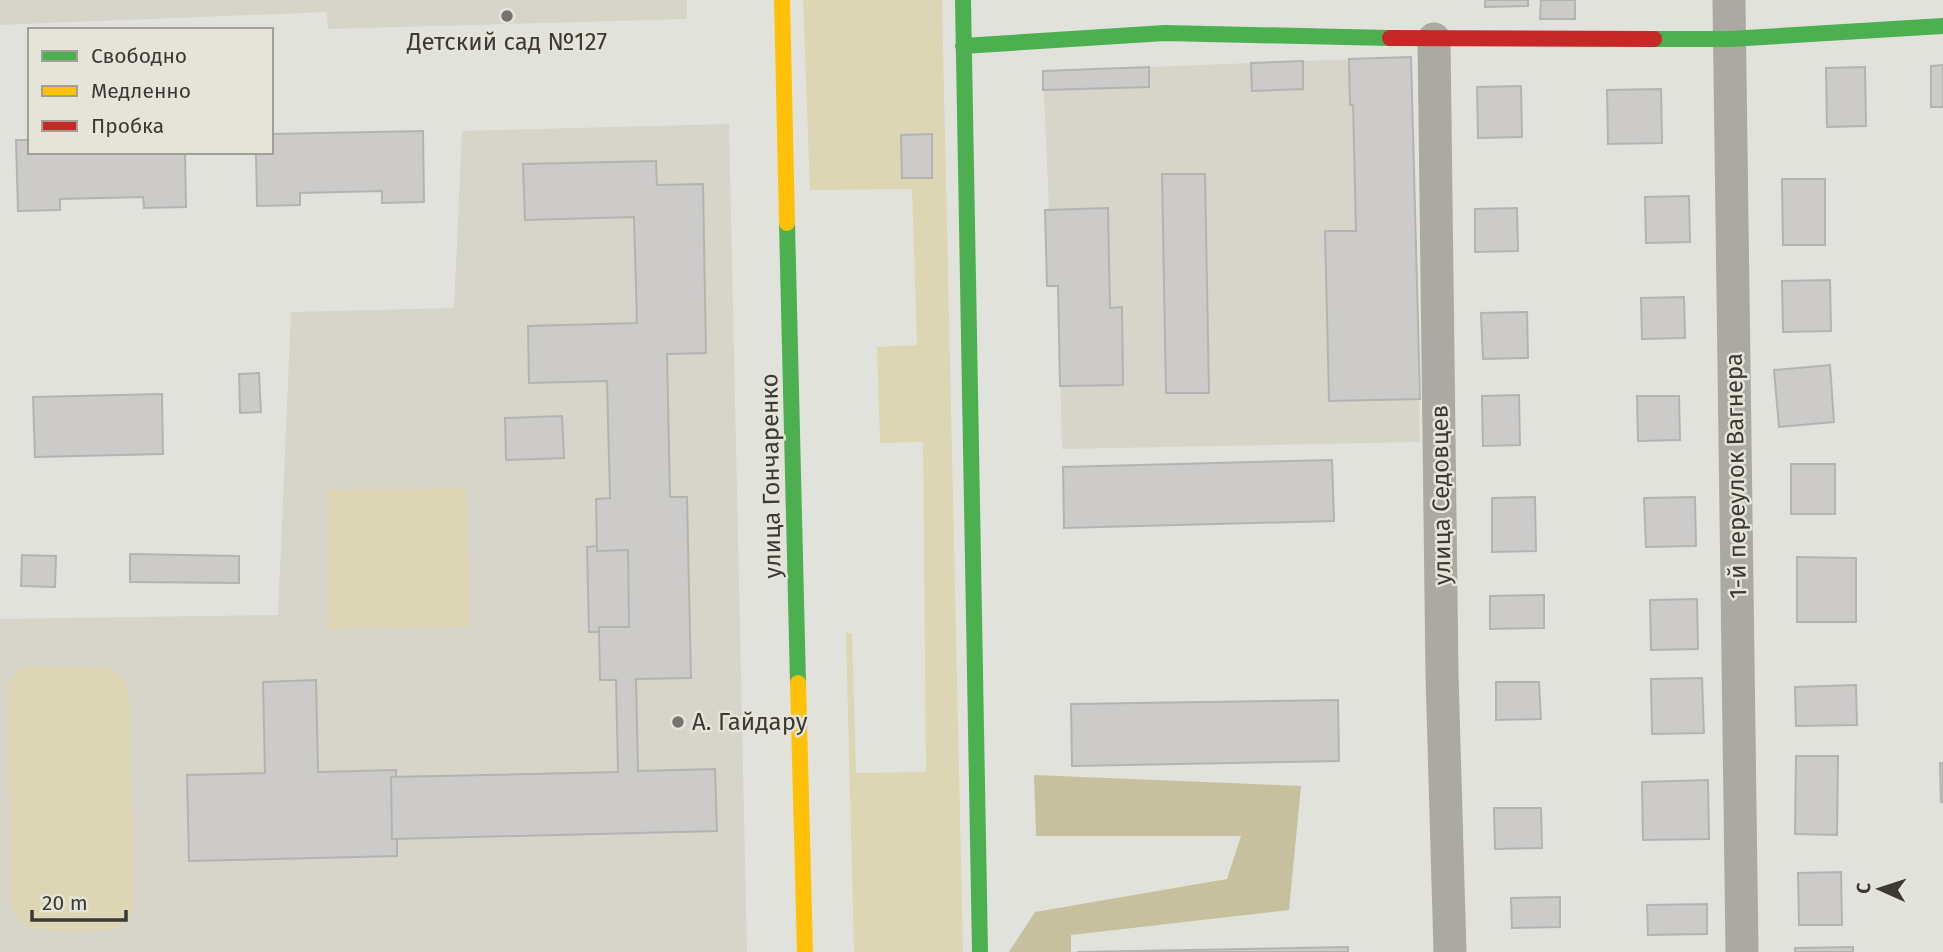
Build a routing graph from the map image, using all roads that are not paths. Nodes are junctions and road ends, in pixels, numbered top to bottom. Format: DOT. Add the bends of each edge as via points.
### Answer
graph roads {
  1 [pos="782,0"];
  2 [pos="963,0"];
  3 [pos="1729,0"];
  4 [pos="1943,26"];
  5 [pos="1730,38"];
  6 [pos="1434,39"];
  7 [pos="963,46"];
  8 [pos="805,952"];
  9 [pos="980,952"];
  10 [pos="1450,952"];
  11 [pos="1742,952"];
  1 -- 8 [label="street, улица Гончаренко"];
  2 -- 7 [label="street"];
  3 -- 5 [label="street, 1-й переулок Вагнера"];
  4 -- 5 [label="street"];
  5 -- 6 [label="street"];
  5 -- 11 [label="street, 1-й переулок Вагнера"];
  6 -- 7 [label="street" via="1166,33"];
  6 -- 10 [label="street, улица Седовцев"];
  7 -- 9 [label="street"];
}
